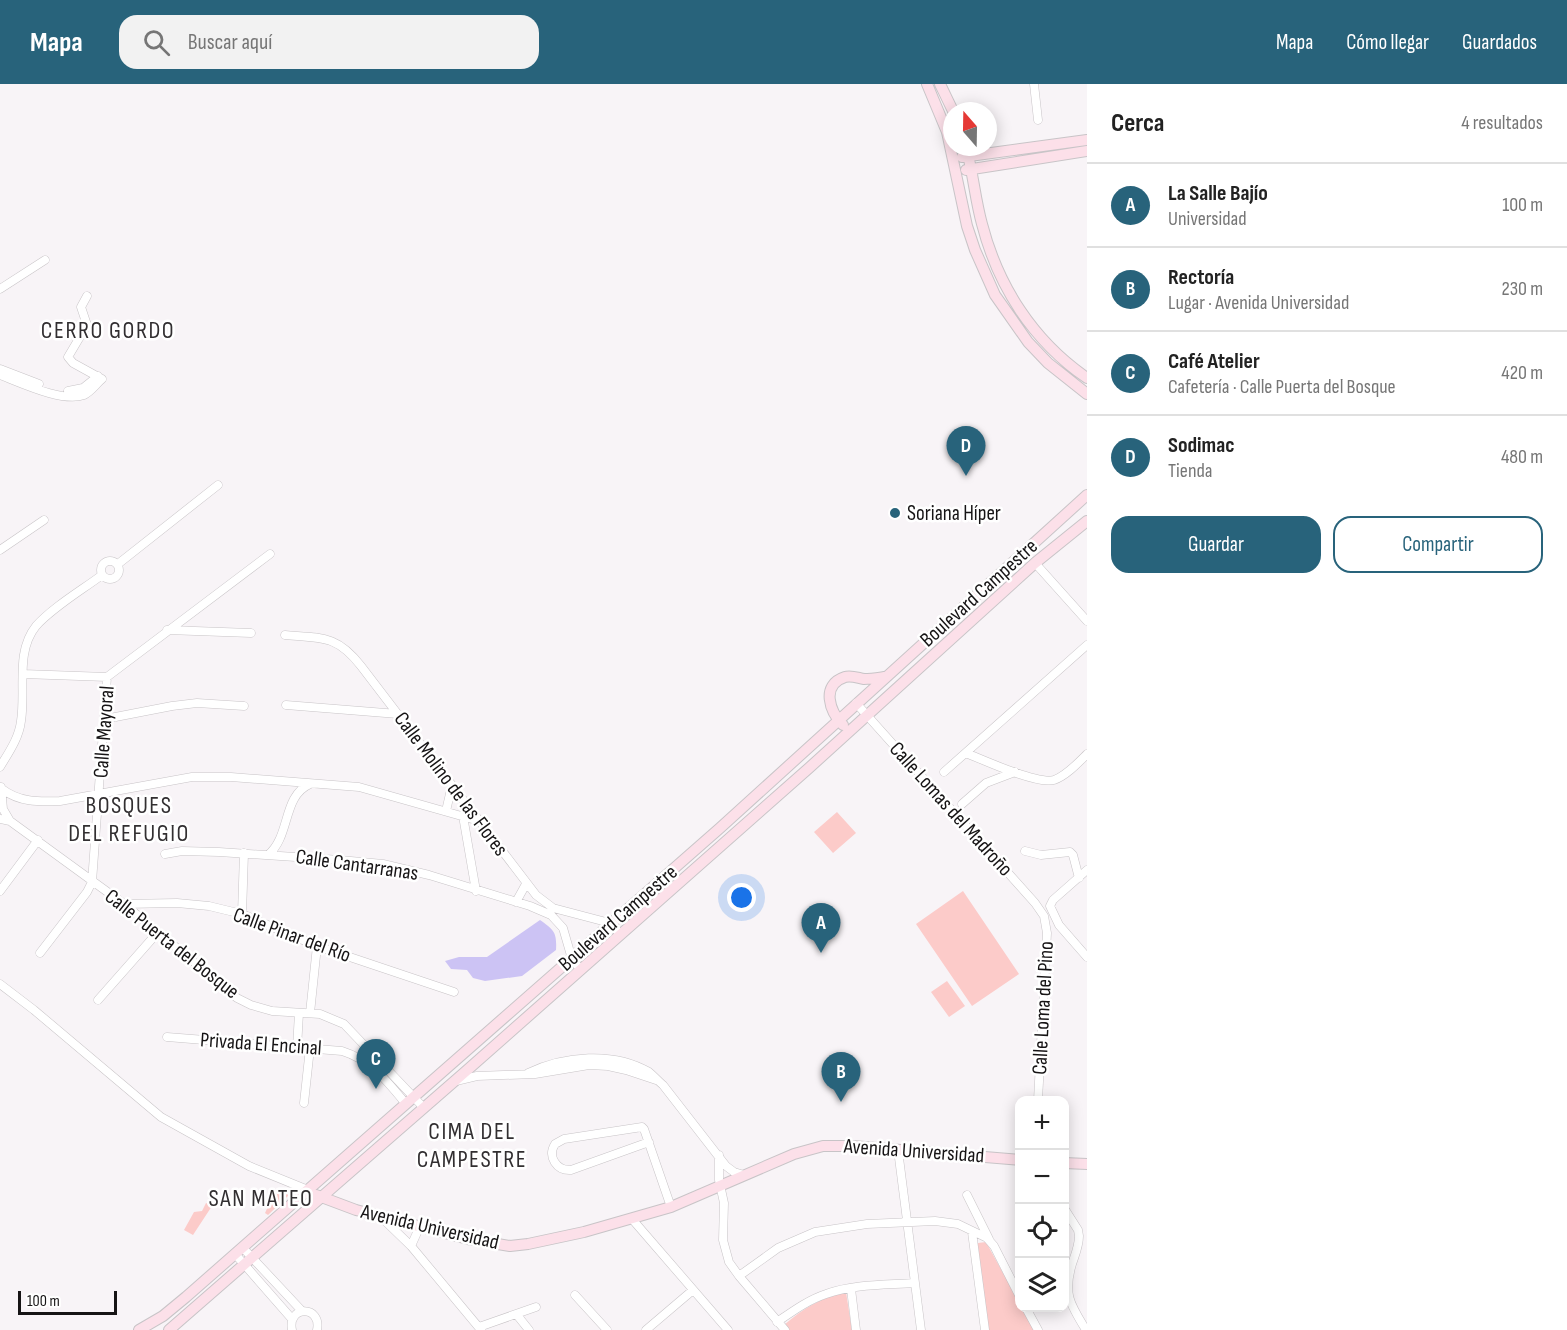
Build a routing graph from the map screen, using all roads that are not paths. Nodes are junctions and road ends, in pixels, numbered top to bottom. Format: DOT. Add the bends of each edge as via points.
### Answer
graph roads {
  1 [pos="927,84"];
  2 [pos="940,84"];
  3 [pos="1034,84"];
  4 [pos="949,102"];
  5 [pos="1038,120"];
  6 [pos="1087,140"];
  7 [pos="997,149"];
  8 [pos="1087,151"];
  9 [pos="958,156"];
  10 [pos="968,156"];
  11 [pos="954,158"];
  12 [pos="971,169"];
  13 [pos="957,171"];
  14 [pos="45,260"];
  15 [pos="0,289"];
  16 [pos="87,296"];
  17 [pos="0,369"];
  18 [pos="0,375"];
  19 [pos="1087,378"];
  20 [pos="80,393"];
  21 [pos="1087,394"];
  22 [pos="218,485"];
  23 [pos="1087,495"];
  24 [pos="44,520"];
  25 [pos="1087,521"];
  26 [pos="0,550"];
  27 [pos="270,554"];
  28 [pos="1035,563"];
  29 [pos="118,564"];
  30 [pos="102,575"];
  31 [pos="1087,621"];
  32 [pos="167,630"];
  33 [pos="251,633"];
  34 [pos="285,635"];
  35 [pos="1087,645"];
  36 [pos="23,674"];
  37 [pos="106,677"];
  38 [pos="884,677"];
  39 [pos="856,703"];
  40 [pos="286,705"];
  41 [pos="244,706"];
  42 [pos="398,714"];
  43 [pos="867,715"];
  44 [pos="105,719"];
  45 [pos="838,720"];
  46 [pos="850,731"];
  47 [pos="966,753"];
  48 [pos="1087,754"];
  49 [pos="0,766"];
  50 [pos="944,772"];
  51 [pos="1016,772"];
  52 [pos="312,783"];
  53 [pos="452,785"];
  54 [pos="1,786"];
  55 [pos="99,795"];
  56 [pos="962,804"];
  57 [pos="446,811"];
  58 [pos="463,816"];
  59 [pos="0,819"];
  60 [pos="10,821"];
  61 [pos="479,821"];
  62 [pos="281,839"];
  63 [pos="38,840"];
  64 [pos="1025,850"];
  65 [pos="243,853"];
  66 [pos="165,854"];
  67 [pos="268,855"];
  68 [pos="291,856"];
  69 [pos="1087,870"];
  70 [pos="1078,878"];
  71 [pos="92,882"];
  72 [pos="526,884"];
  73 [pos="0,891"];
  74 [pos="476,891"];
  75 [pos="516,902"];
  76 [pos="124,904"];
  77 [pos="242,914"];
  78 [pos="1044,916"];
  79 [pos="610,923"];
  80 [pos="158,932"];
  81 [pos="620,934"];
  82 [pos="317,946"];
  83 [pos="40,953"];
  84 [pos="1087,957"];
  85 [pos="572,959"];
  86 [pos="580,970"];
  87 [pos="0,984"];
  88 [pos="454,992"];
  89 [pos="98,1000"];
  90 [pos="299,1013"];
  91 [pos="310,1013"];
  92 [pos="167,1037"];
  93 [pos="362,1041"];
  94 [pos="297,1048"];
  95 [pos="310,1048"];
  96 [pos="353,1055"];
  97 [pos="446,1069"];
  98 [pos="465,1072"];
  99 [pos="477,1076"];
  100 [pos="454,1082"];
  101 [pos="1038,1096"];
  102 [pos="410,1100"];
  103 [pos="304,1103"];
  104 [pos="424,1108"];
  105 [pos="649,1142"];
  106 [pos="898,1150"];
  107 [pos="719,1155"];
  108 [pos="1015,1160"];
  109 [pos="1069,1163"];
  110 [pos="1087,1164"];
  111 [pos="745,1175"];
  112 [pos="720,1187"];
  113 [pos="308,1190"];
  114 [pos="967,1195"];
  115 [pos="320,1198"];
  116 [pos="671,1207"];
  117 [pos="1069,1215"];
  118 [pos="380,1216"];
  119 [pos="632,1219"];
  120 [pos="906,1222"];
  121 [pos="420,1226"];
  122 [pos="972,1232"];
  123 [pos="990,1240"];
  124 [pos="411,1246"];
  125 [pos="239,1251"];
  126 [pos="249,1262"];
  127 [pos="739,1276"];
  128 [pos="914,1283"];
  129 [pos="1015,1288"];
  130 [pos="851,1289"];
  131 [pos="693,1290"];
  132 [pos="575,1295"];
  133 [pos="536,1307"];
  134 [pos="302,1311"];
  135 [pos="1028,1312"];
  136 [pos="517,1315"];
  137 [pos="292,1319"];
  138 [pos="777,1322"];
  139 [pos="480,1329"];
  140 [pos="139,1330"];
  141 [pos="169,1330"];
  142 [pos="292,1330"];
  143 [pos="317,1330"];
  144 [pos="529,1330"];
  145 [pos="607,1330"];
  146 [pos="646,1330"];
  147 [pos="728,1330"];
  148 [pos="784,1330"];
  149 [pos="855,1330"];
  150 [pos="921,1330"];
  151 [pos="985,1330"];
  152 [pos="1038,1330"];
  153 [pos="1086,1330"];
  1 -- 11 [label="street" via="948,132"];
  2 -- 4 [label="street"];
  3 -- 5 [label="street"];
  6 -- 7 [label="street"];
  8 -- 12 [label="street"];
  9 -- 11 [label="street"];
  10 -- 12 [label="street"];
  11 -- 13 [label="street"];
  12 -- 13 [label="street"];
  12 -- 19 [label="street" via="988,246 1007,290 1038,335"];
  13 -- 21 [label="street" via="972,242 995,295 1028,342"];
  14 -- 15 [label="street"];
  16 -- 20 [label="street" via="81,307 87,325 68,357 100,377 88,392"];
  17 -- 20 [label="street" via="44,386"];
  18 -- 20 [label="street" via="42,391 66,396"];
  22 -- 29 [label="street"];
  23 -- 38 [label="street, Boulevard Campestre"];
  24 -- 26 [label="street"];
  25 -- 28 [label="street, Boulevard Campestre"];
  27 -- 32 [label="street, Calle Mayoral"];
  28 -- 31 [label="street"];
  28 -- 43 [label="street, Boulevard Campestre"];
  29 -- 30 [label="street" via="115,577"];
  29 -- 30 [label="street" via="105,562"];
  30 -- 36 [label="street" via="36,627 27,644"];
  32 -- 33 [label="street"];
  32 -- 37 [label="street, Calle Mayoral"];
  34 -- 42 [label="street, Calle Molino de las Flores" via="320,637 344,647"];
  35 -- 47 [label="street"];
  36 -- 37 [label="street"];
  36 -- 49 [label="street" via="21,721 11,750"];
  37 -- 44 [label="street, Calle Mayoral"];
  38 -- 39 [label="street, Boulevard Campestre"];
  38 -- 45 [label="street" via="848,677 837,681 829,698"];
  39 -- 43 [label="street, Calle Lomas del Madroño"];
  39 -- 45 [label="street, Boulevard Campestre"];
  40 -- 42 [label="street"];
  41 -- 44 [label="street" via="197,703"];
  42 -- 53 [label="street, Calle Molino de las Flores"];
  43 -- 46 [label="street, Boulevard Campestre"];
  43 -- 78 [label="street, Calle Lomas del Madroño"];
  44 -- 55 [label="street, Calle Mayoral"];
  45 -- 46 [label="street"];
  45 -- 79 [label="street, Boulevard Campestre"];
  46 -- 81 [label="street, Boulevard Campestre"];
  47 -- 50 [label="street"];
  47 -- 51 [label="street"];
  48 -- 51 [label="street" via="1054,780"];
  51 -- 56 [label="street" via="986,783"];
  52 -- 55 [label="street" via="192,777"];
  52 -- 57 [label="street" via="358,787"];
  52 -- 62 [label="street" via="295,794"];
  53 -- 57 [label="street"];
  53 -- 61 [label="street, Calle Molino de las Flores"];
  54 -- 55 [label="street" via="16,798 42,802"];
  54 -- 60 [label="street" via="3,808"];
  55 -- 71 [label="street, Calle Mayoral"];
  57 -- 58 [label="street"];
  58 -- 61 [label="street"];
  58 -- 74 [label="street"];
  59 -- 60 [label="street"];
  60 -- 63 [label="street, Calle Puerta del Bosque"];
  61 -- 72 [label="street, Calle Molino de las Flores"];
  62 -- 67 [label="street"];
  62 -- 68 [label="street"];
  63 -- 71 [label="street, Calle Puerta del Bosque"];
  63 -- 73 [label="street"];
  64 -- 70 [label="street" via="1041,855 1070,852"];
  65 -- 66 [label="street, Calle Cantarranas"];
  65 -- 67 [label="street, Calle Cantarranas"];
  65 -- 77 [label="street"];
  67 -- 68 [label="street, Calle Cantarranas"];
  68 -- 74 [label="street, Calle Cantarranas" via="401,868"];
  69 -- 70 [label="street"];
  70 -- 84 [label="street" via="1050,906 1059,925"];
  71 -- 76 [label="street, Calle Puerta del Bosque"];
  71 -- 83 [label="street"];
  72 -- 75 [label="street"];
  72 -- 79 [label="street, Calle Molino de las Flores" via="553,908"];
  74 -- 75 [label="street, Calle Cantarranas"];
  75 -- 85 [label="street, Calle Cantarranas" via="545,912 559,922"];
  76 -- 77 [label="street, Calle Pinar del Río" via="177,903"];
  76 -- 80 [label="street, Calle Puerta del Bosque"];
  77 -- 82 [label="street, Calle Pinar del Río"];
  78 -- 101 [label="street, Calle Loma del Pino" via="1047,933"];
  79 -- 81 [label="street"];
  79 -- 85 [label="street, Boulevard Campestre"];
  80 -- 89 [label="street"];
  80 -- 90 [label="street, Calle Puerta del Bosque" via="237,998 272,1011"];
  81 -- 86 [label="street, Boulevard Campestre"];
  82 -- 88 [label="street, Calle Pinar del Río"];
  82 -- 91 [label="street"];
  85 -- 86 [label="street, Calle Cantarranas"];
  85 -- 97 [label="street, Boulevard Campestre"];
  86 -- 98 [label="street, Boulevard Campestre"];
  87 -- 113 [label="street, Avenida Universidad" via="161,1117 249,1166"];
  90 -- 91 [label="street, Calle Puerta del Bosque"];
  90 -- 94 [label="street"];
  91 -- 93 [label="street, Calle Puerta del Bosque" via="335,1019"];
  92 -- 94 [label="street, Privada El Encinal"];
  93 -- 96 [label="street"];
  93 -- 102 [label="street, Calle Puerta del Bosque"];
  94 -- 95 [label="street, Privada El Encinal"];
  95 -- 96 [label="street, Privada El Encinal"];
  95 -- 103 [label="street"];
  96 -- 102 [label="street, Calle Puerta del Bosque" via="372,1066"];
  97 -- 98 [label="street"];
  97 -- 102 [label="street, Boulevard Campestre"];
  98 -- 99 [label="street"];
  98 -- 100 [label="street, Boulevard Campestre"];
  99 -- 100 [label="street"];
  99 -- 107 [label="street" via="528,1073 570,1060 607,1059 641,1068 658,1080"];
  100 -- 104 [label="street, Boulevard Campestre"];
  102 -- 104 [label="street, Calle Puerta del Bosque"];
  102 -- 113 [label="street, Boulevard Campestre"];
  104 -- 115 [label="street, Boulevard Campestre"];
  105 -- 105 [label="street" via="640,1127 564,1139 555,1144 552,1153 561,1169 571,1170"];
  105 -- 116 [label="street"];
  106 -- 108 [label="street, Avenida Universidad"];
  106 -- 111 [label="street, Avenida Universidad" via="823,1146"];
  106 -- 120 [label="street"];
  107 -- 111 [label="street" via="726,1166"];
  107 -- 112 [label="street"];
  109 -- 110 [label="street"];
  111 -- 112 [label="street, Avenida Universidad"];
  112 -- 116 [label="street, Avenida Universidad"];
  112 -- 127 [label="street" via="724,1203 723,1240 729,1262"];
  113 -- 115 [label="street, Avenida Universidad"];
  113 -- 125 [label="street, Boulevard Campestre"];
  114 -- 123 [label="street"];
  115 -- 118 [label="street, Avenida Universidad"];
  115 -- 126 [label="street, Boulevard Campestre"];
  116 -- 119 [label="street, Avenida Universidad"];
  117 -- 153 [label="street" via="1079,1236 1067,1292"];
  118 -- 121 [label="street, Avenida Universidad"];
  118 -- 124 [label="street"];
  119 -- 121 [label="street, Avenida Universidad" via="510,1246"];
  119 -- 131 [label="street"];
  120 -- 122 [label="street" via="948,1222"];
  120 -- 127 [label="street" via="815,1232 778,1248"];
  120 -- 128 [label="street"];
  121 -- 124 [label="street"];
  122 -- 123 [label="street"];
  122 -- 151 [label="street"];
  123 -- 129 [label="street"];
  124 -- 139 [label="street"];
  125 -- 126 [label="street"];
  125 -- 140 [label="street, Boulevard Campestre" via="163,1316"];
  126 -- 134 [label="street"];
  126 -- 137 [label="street"];
  126 -- 141 [label="street, Boulevard Campestre"];
  127 -- 138 [label="street"];
  128 -- 130 [label="street"];
  128 -- 150 [label="street"];
  130 -- 138 [label="street" via="826,1293"];
  130 -- 149 [label="street"];
  131 -- 146 [label="street"];
  131 -- 147 [label="street"];
  132 -- 145 [label="street"];
  133 -- 136 [label="street"];
  134 -- 137 [label="street"];
  134 -- 143 [label="street" via="315,1316"];
  135 -- 152 [label="street"];
  136 -- 139 [label="street"];
  136 -- 144 [label="street"];
  137 -- 142 [label="street"];
  138 -- 148 [label="street"];
}
